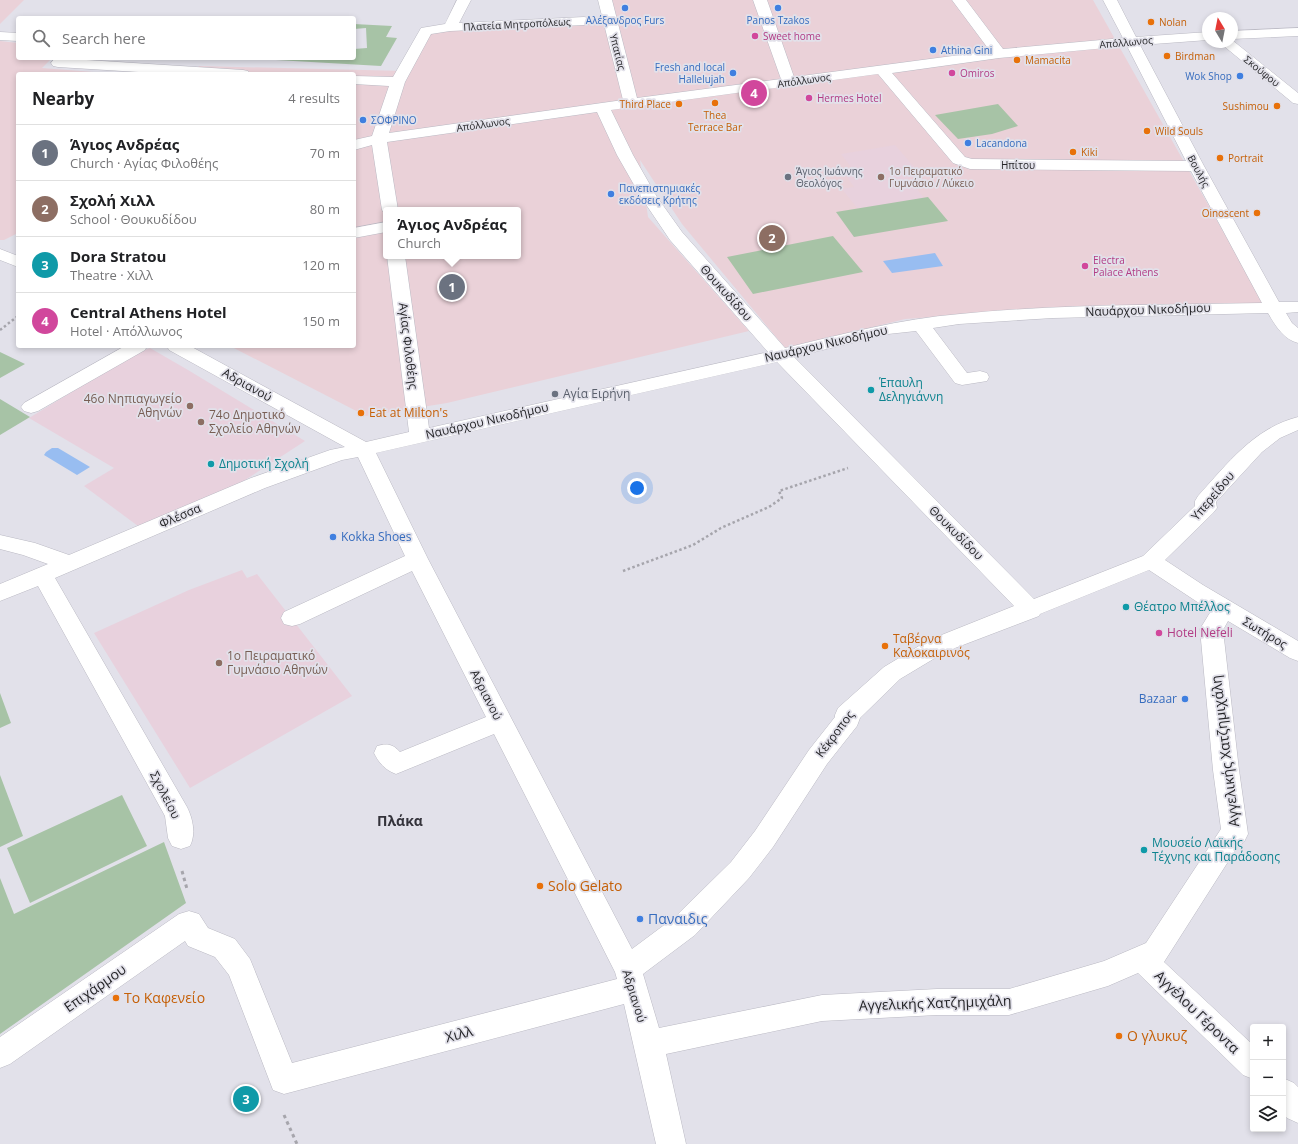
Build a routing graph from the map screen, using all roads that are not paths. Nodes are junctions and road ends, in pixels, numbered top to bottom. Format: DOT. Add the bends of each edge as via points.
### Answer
graph roads {
  1 [pos="464,0"];
  2 [pos="605,0"];
  3 [pos="760,0"];
  4 [pos="959,0"];
  5 [pos="1110,0"];
  6 [pos="584,21"];
  7 [pos="450,27"];
  8 [pos="1298,32"];
  9 [pos="1238,35"];
  10 [pos="0,36"];
  11 [pos="1202,36"];
  12 [pos="16,37"];
  13 [pos="1132,41"];
  14 [pos="1233,48"];
  15 [pos="999,54"];
  16 [pos="60,60"];
  17 [pos="881,69"];
  18 [pos="182,72"];
  19 [pos="356,80"];
  20 [pos="398,82"];
  21 [pos="789,82"];
  22 [pos="1298,100"];
  23 [pos="631,104"];
  24 [pos="602,107"];
  25 [pos="379,139"];
  26 [pos="356,145"];
  27 [pos="1196,166"];
  28 [pos="390,207"];
  29 [pos="383,228"];
  30 [pos="356,233"];
  31 [pos="396,259"];
  32 [pos="1273,307"];
  33 [pos="1298,307"];
  34 [pos="920,324"];
  35 [pos="1298,336"];
  36 [pos="134,348"];
  37 [pos="180,348"];
  38 [pos="781,354"];
  39 [pos="980,377"];
  40 [pos="31,407"];
  41 [pos="1298,422"];
  42 [pos="420,437"];
  43 [pos="364,449"];
  44 [pos="0,542"];
  45 [pos="417,559"];
  46 [pos="1151,561"];
  47 [pos="69,563"];
  48 [pos="42,574"];
  49 [pos="0,593"];
  50 [pos="1224,609"];
  51 [pos="1031,610"];
  52 [pos="292,618"];
  53 [pos="1298,652"];
  54 [pos="500,721"];
  55 [pos="386,753"];
  56 [pos="181,838"];
  57 [pos="1142,959"];
  58 [pos="631,979"];
  59 [pos="648,1044"];
  60 [pos="0,1054"];
  61 [pos="1250,1062"];
  62 [pos="284,1080"];
  63 [pos="1286,1096"];
  64 [pos="1298,1108"];
  65 [pos="671,1144"];
  1 -- 7 [label="street"];
  2 -- 23 [label="street, Υπατίας"];
  3 -- 21 [label="street"];
  4 -- 15 [label="street"];
  5 -- 13 [label="street, Βουλής"];
  6 -- 7 [label="street, Πλατεία Μητροπόλεως"];
  7 -- 20 [label="street, Πλατεία Μητροπόλεως" via="426,31"];
  8 -- 9 [label="street"];
  10 -- 12 [label="street"];
  11 -- 13 [label="street, Απόλλωνος"];
  13 -- 15 [label="street, Απόλλωνος"];
  13 -- 27 [label="street, Βουλής"];
  14 -- 22 [label="street, Σκούφου"];
  15 -- 17 [label="street, Απόλλωνος"];
  16 -- 18 [label="street" via="58,63"];
  17 -- 21 [label="street, Απόλλωνος"];
  17 -- 27 [label="street, Ηπίτου" via="960,160 970,164"];
  19 -- 20 [label="street"];
  20 -- 25 [label="street"];
  21 -- 23 [label="street, Απόλλωνος"];
  23 -- 24 [label="street, Απόλλωνος"];
  24 -- 25 [label="street, Απόλλωνος"];
  24 -- 38 [label="street, Θουκυδίδου" via="628,161 664,220 694,258"];
  25 -- 26 [label="street, Απόλλωνος"];
  25 -- 28 [label="street"];
  27 -- 32 [label="street, Βουλής"];
  29 -- 30 [label="street"];
  31 -- 42 [label="street, Αγίας Φιλοθέης"];
  32 -- 33 [label="street, Ναυάρχου Νικοδήμου"];
  32 -- 34 [label="street, Ναυάρχου Νικοδήμου" via="1053,313"];
  32 -- 35 [label="street, Βουλής" via="1285,326"];
  34 -- 38 [label="street, Ναυάρχου Νικοδήμου"];
  34 -- 39 [label="street" via="962,379"];
  36 -- 40 [label="street"];
  37 -- 43 [label="street, Αδριανού"];
  38 -- 42 [label="street, Ναυάρχου Νικοδήμου"];
  38 -- 51 [label="street, Θουκυδίδου"];
  41 -- 46 [label="street, Υπερείδου" via="1273,434 1255,447 1205,501 1206,508"];
  42 -- 43 [label="street, Ναυάρχου Νικοδήμου"];
  43 -- 45 [label="street, Αδριανού"];
  43 -- 47 [label="street, Φλέσσα" via="283,473"];
  44 -- 47 [label="street" via="28,548"];
  45 -- 52 [label="street"];
  45 -- 54 [label="street, Αδριανού"];
  46 -- 50 [label="street, Σωτήρος"];
  46 -- 51 [label="street, Κέκροπος"];
  47 -- 48 [label="street, Φλέσσα"];
  48 -- 49 [label="street, Φλέσσα"];
  48 -- 56 [label="street, Σχολείου" via="178,815"];
  50 -- 53 [label="street, Σωτήρος"];
  50 -- 57 [label="street, Αγγελικής Χατζημιχάλη" via="1211,628 1235,834 1228,838 1156,952"];
  51 -- 58 [label="street, Κέκροπος" via="947,642 921,664 892,673 847,715 848,719 818,757 764,839 740,870 685,926 645,955"];
  54 -- 55 [label="street" via="396,764"];
  54 -- 58 [label="street, Αδριανού"];
  57 -- 59 [label="street, Αγγελικής Χατζημιχάλη" via="1108,973 1010,1002 937,1002 822,1008"];
  57 -- 61 [label="street, Αγγέλου Γέροντα"];
  58 -- 59 [label="street, Αδριανού"];
  58 -- 62 [label="street, Χιλλ"];
  59 -- 65 [label="street, Αδριανού"];
  60 -- 62 [label="street, Επιχάρμου" via="189,923 198,937 225,948 240,968"];
  63 -- 64 [label="street"];
}
